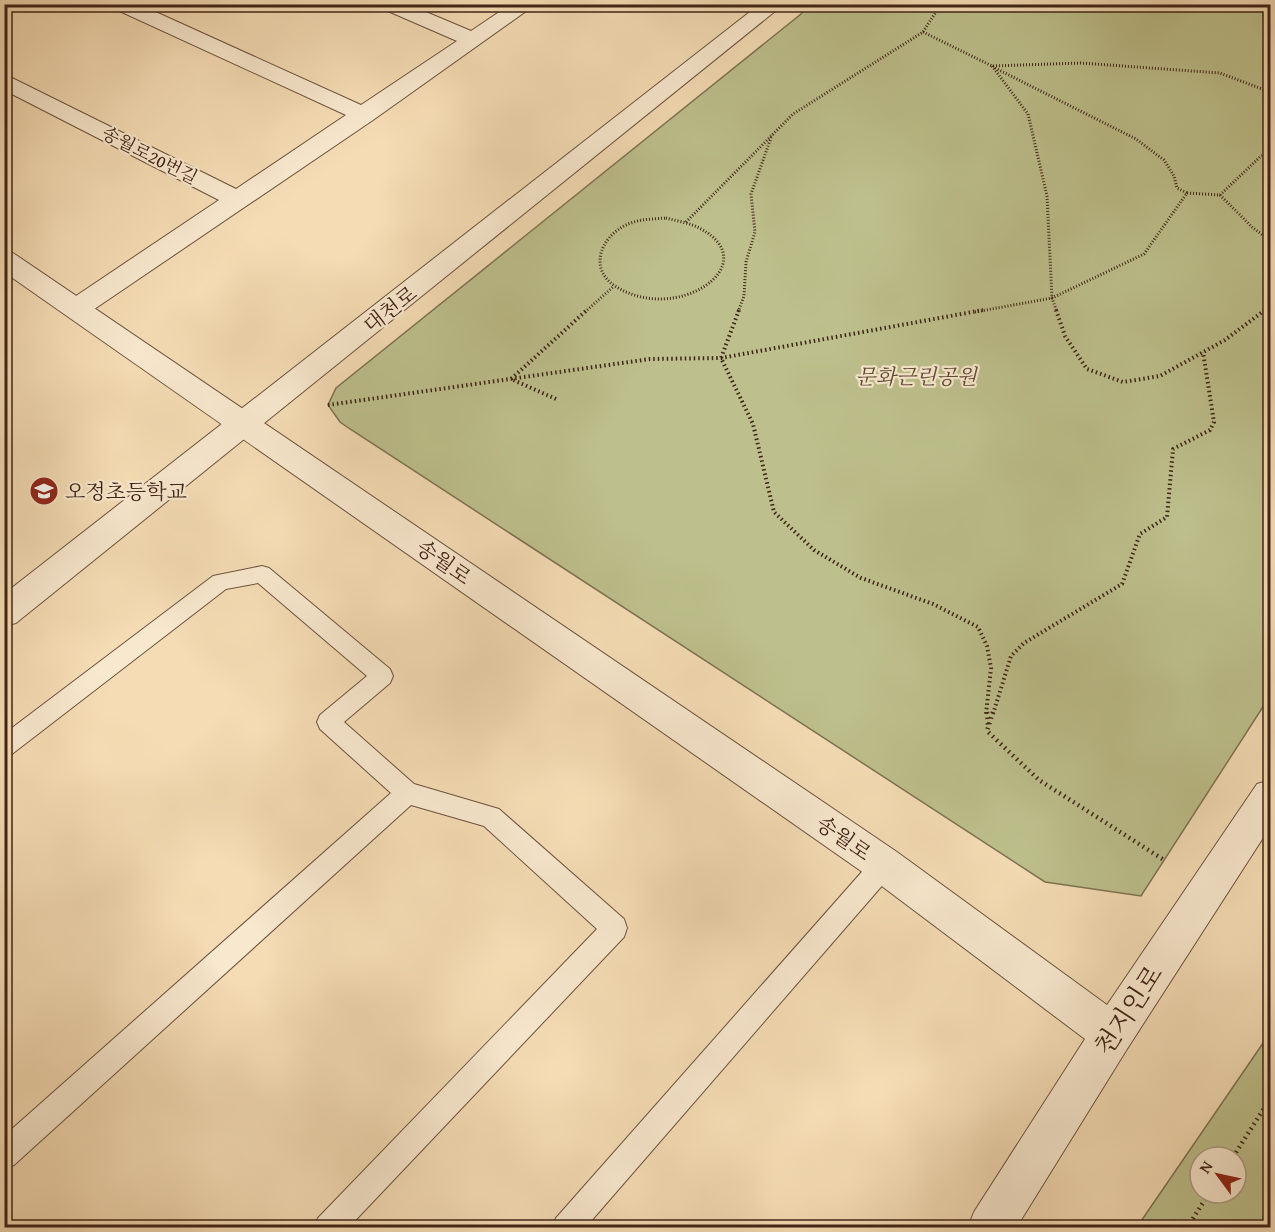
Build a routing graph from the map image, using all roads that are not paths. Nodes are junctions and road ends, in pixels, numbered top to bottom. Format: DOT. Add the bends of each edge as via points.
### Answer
graph roads {
  1 [pos="120,4"];
  2 [pos="388,4"];
  3 [pos="526,4"];
  4 [pos="774,4"];
  5 [pos="474,40"];
  6 [pos="4,81"];
  7 [pos="365,115"];
  8 [pos="237,199"];
  9 [pos="4,259"];
  10 [pos="77,308"];
  11 [pos="244,423"];
  12 [pos="4,612"];
  13 [pos="4,747"];
  14 [pos="407,793"];
  15 [pos="1270,796"];
  16 [pos="884,865"];
  17 [pos="1112,1034"];
  18 [pos="4,1155"];
  19 [pos="328,1227"];
  20 [pos="566,1227"];
  21 [pos="990,1227"];
  1 -- 7 [label="street"];
  2 -- 5 [label="street"];
  3 -- 5 [label="street"];
  4 -- 11 [label="street, 대천로"];
  5 -- 7 [label="street"];
  6 -- 8 [label="street, 송월로20번길"];
  7 -- 8 [label="street"];
  8 -- 10 [label="street"];
  9 -- 10 [label="street, 송월로"];
  10 -- 11 [label="street, 송월로"];
  11 -- 12 [label="street, 대천로"];
  11 -- 16 [label="street, 송월로"];
  13 -- 14 [label="lane" via="220,582 262,574 382,676 328,722"];
  14 -- 18 [label="lane"];
  14 -- 19 [label="lane" via="491,817 615,928"];
  15 -- 17 [label="street, 천지인로"];
  16 -- 17 [label="street, 송월로"];
  16 -- 20 [label="lane, 송월로"];
  17 -- 21 [label="street, 천지인로"];
}
